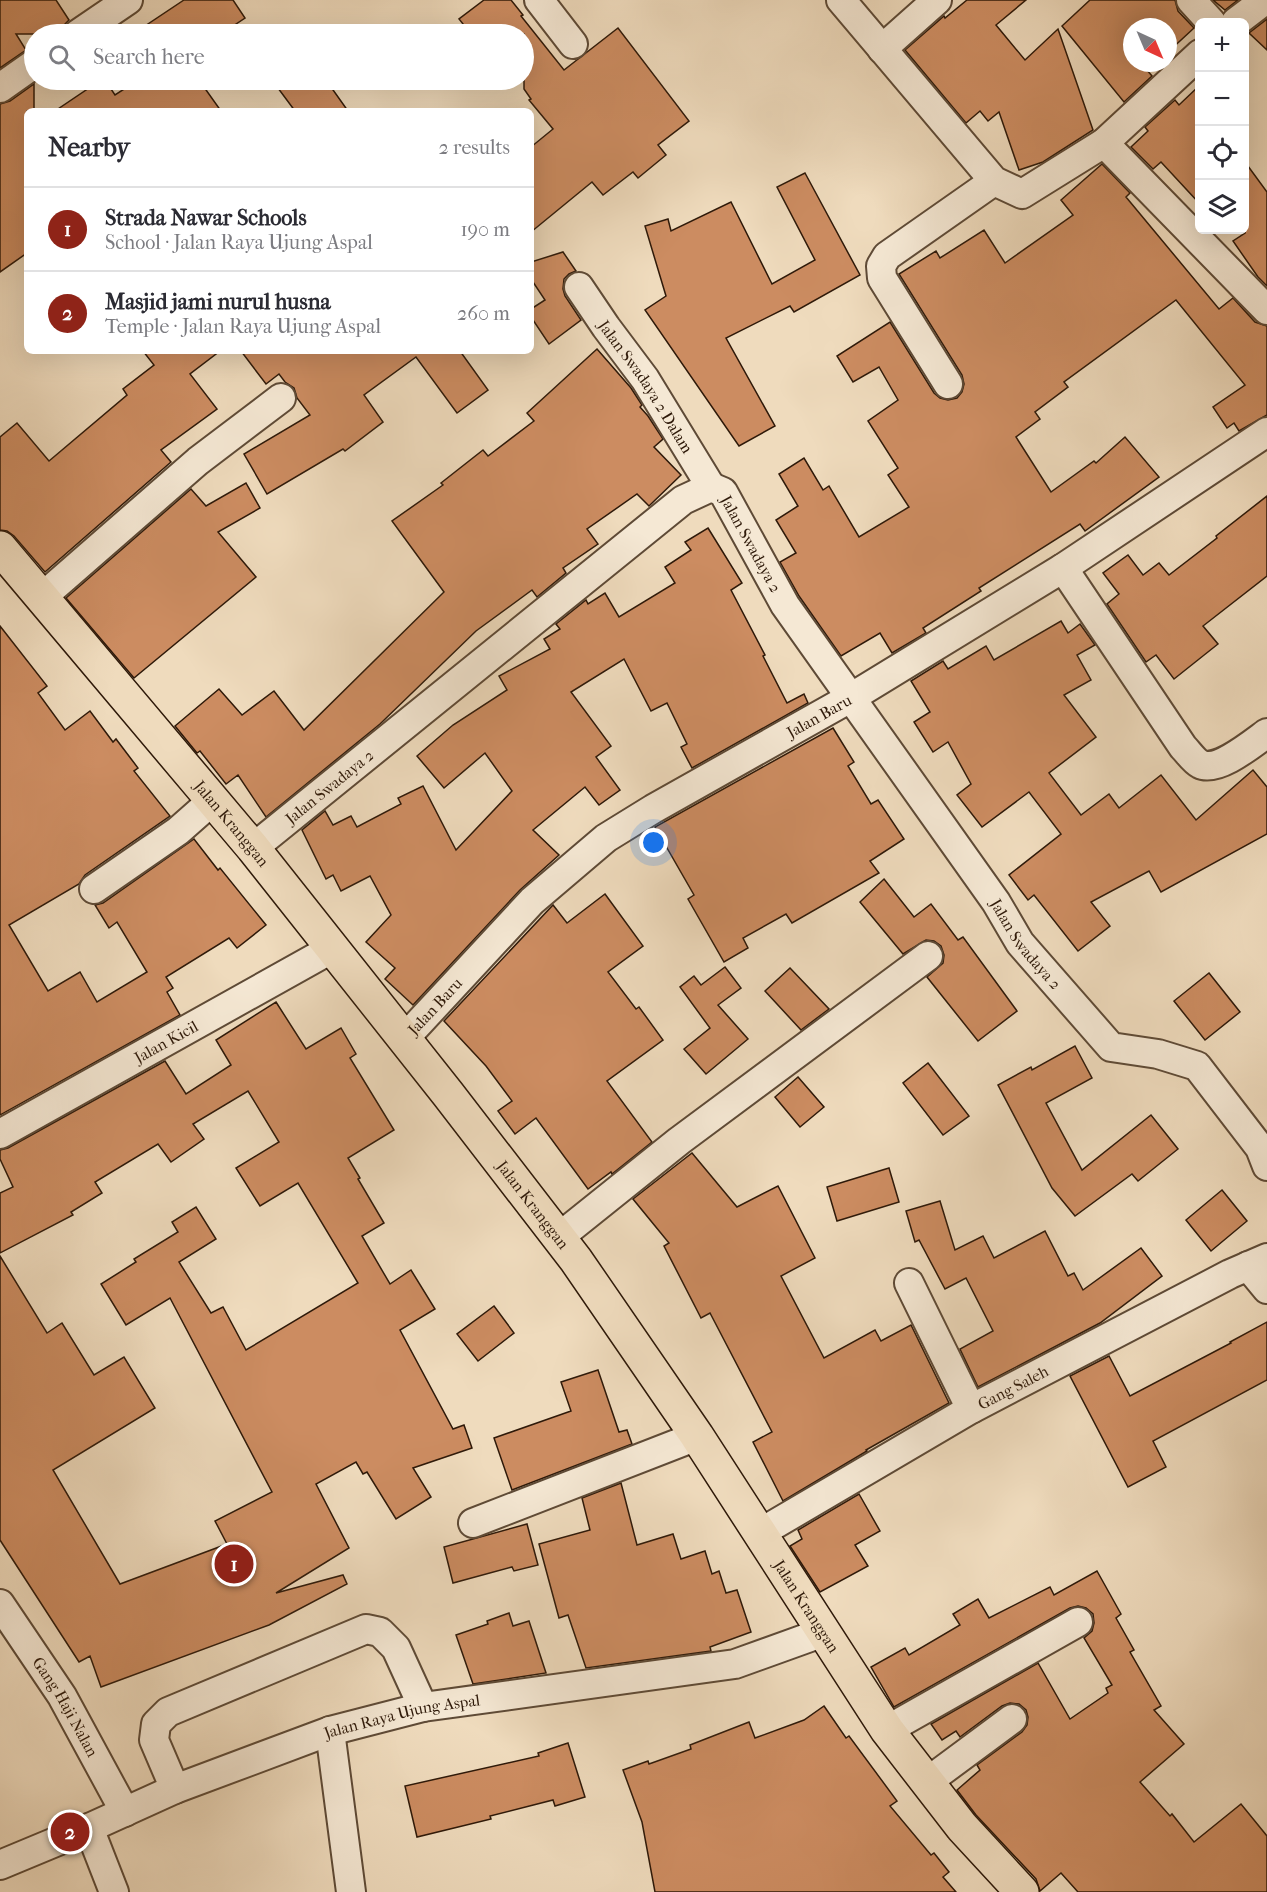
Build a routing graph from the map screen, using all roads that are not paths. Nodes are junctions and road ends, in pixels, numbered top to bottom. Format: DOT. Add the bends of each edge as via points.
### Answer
graph roads {
  1 [pos="128,0"];
  2 [pos="539,0"];
  3 [pos="841,0"];
  4 [pos="938,0"];
  5 [pos="1191,0"];
  6 [pos="1265,0"];
  7 [pos="1207,18"];
  8 [pos="1241,18"];
  9 [pos="93,24"];
  10 [pos="573,44"];
  11 [pos="882,49"];
  12 [pos="1195,59"];
  13 [pos="24,71"];
  14 [pos="0,88"];
  15 [pos="1104,143"];
  16 [pos="994,180"];
  17 [pos="579,287"];
  18 [pos="1267,310"];
  19 [pos="948,384"];
  20 [pos="281,398"];
  21 [pos="1267,432"];
  22 [pos="711,487"];
  23 [pos="0,548"];
  24 [pos="1063,568"];
  25 [pos="41,598"];
  26 [pos="852,697"];
  27 [pos="1267,733"];
  28 [pos="212,801"];
  29 [pos="253,848"];
  30 [pos="94,889"];
  31 [pos="333,948"];
  32 [pos="928,956"];
  33 [pos="404,1039"];
  34 [pos="0,1134"];
  35 [pos="1267,1166"];
  36 [pos="558,1238"];
  37 [pos="1257,1262"];
  38 [pos="909,1283"];
  39 [pos="1267,1289"];
  40 [pos="971,1409"];
  41 [pos="697,1436"];
  42 [pos="473,1523"];
  43 [pos="760,1533"];
  44 [pos="0,1605"];
  45 [pos="1078,1622"];
  46 [pos="824,1632"];
  47 [pos="423,1707"];
  48 [pos="1012,1719"];
  49 [pos="887,1730"];
  50 [pos="330,1731"];
  51 [pos="927,1782"];
  52 [pos="176,1789"];
  53 [pos="125,1812"];
  54 [pos="89,1828"];
  55 [pos="0,1865"];
  56 [pos="114,1892"];
  57 [pos="351,1892"];
  58 [pos="1022,1892"];
  1 -- 9 [label="street"];
  2 -- 10 [label="street"];
  3 -- 11 [label="street"];
  4 -- 11 [label="street"];
  5 -- 7 [label="street"];
  6 -- 8 [label="street"];
  11 -- 16 [label="street"];
  12 -- 15 [label="street"];
  13 -- 14 [label="street"];
  15 -- 16 [label="street" via="1022,194"];
  15 -- 18 [label="street"];
  16 -- 19 [label="street" via="887,256 881,266 882,278"];
  17 -- 22 [label="street, Jalan Swadaya 2 Dalam" via="645,379"];
  20 -- 25 [label="street" via="198,461"];
  21 -- 24 [label="street, Jalan Baru"];
  22 -- 26 [label="street, Jalan Swadaya 2" via="723,492 785,605"];
  22 -- 29 [label="street, Jalan Swadaya 2" via="683,500"];
  23 -- 25 [label="main road, Jalan Kranggan"];
  24 -- 26 [label="street, Jalan Baru"];
  24 -- 27 [label="street" via="1177,738 1200,764 1213,766"];
  25 -- 28 [label="main road, Jalan Kranggan"];
  26 -- 33 [label="street, Jalan Baru" via="606,838 532,901"];
  26 -- 35 [label="street, Jalan Swadaya 2" via="996,902 1020,943 1111,1047 1197,1065 1260,1148"];
  28 -- 29 [label="main road, Jalan Kranggan"];
  28 -- 30 [label="street" via="178,831"];
  29 -- 31 [label="main road, Jalan Kranggan"];
  31 -- 33 [label="main road, Jalan Kranggan"];
  31 -- 34 [label="street, Jalan Kicil"];
  32 -- 36 [label="street" via="679,1141"];
  33 -- 36 [label="main road, Jalan Kranggan"];
  36 -- 41 [label="main road, Jalan Kranggan"];
  37 -- 39 [label="street, Gang Saleh"];
  37 -- 40 [label="street, Gang Saleh"];
  38 -- 40 [label="street"];
  40 -- 43 [label="street, Gang Saleh"];
  41 -- 42 [label="street"];
  41 -- 43 [label="main road, Jalan Kranggan"];
  43 -- 46 [label="main road, Jalan Kranggan"];
  44 -- 53 [label="street, Gang Haji Nalan" via="62,1696"];
  45 -- 49 [label="street"];
  46 -- 47 [label="street, Jalan Raya Ujung Aspal" via="735,1664"];
  46 -- 49 [label="main road, Jalan Kranggan"];
  47 -- 50 [label="street, Jalan Raya Ujung Aspal"];
  47 -- 52 [label="street" via="396,1648 380,1632 366,1629 168,1712 156,1724 154,1740"];
  48 -- 51 [label="street"];
  49 -- 51 [label="main road, Jalan Kranggan"];
  50 -- 52 [label="street, Jalan Raya Ujung Aspal"];
  50 -- 57 [label="street"];
  51 -- 58 [label="main road, Jalan Kranggan"];
  52 -- 53 [label="street, Jalan Raya Ujung Aspal"];
  53 -- 54 [label="street, Jalan Raya Ujung Aspal"];
  54 -- 55 [label="street, Jalan Raya Ujung Aspal"];
  54 -- 56 [label="street"];
}
